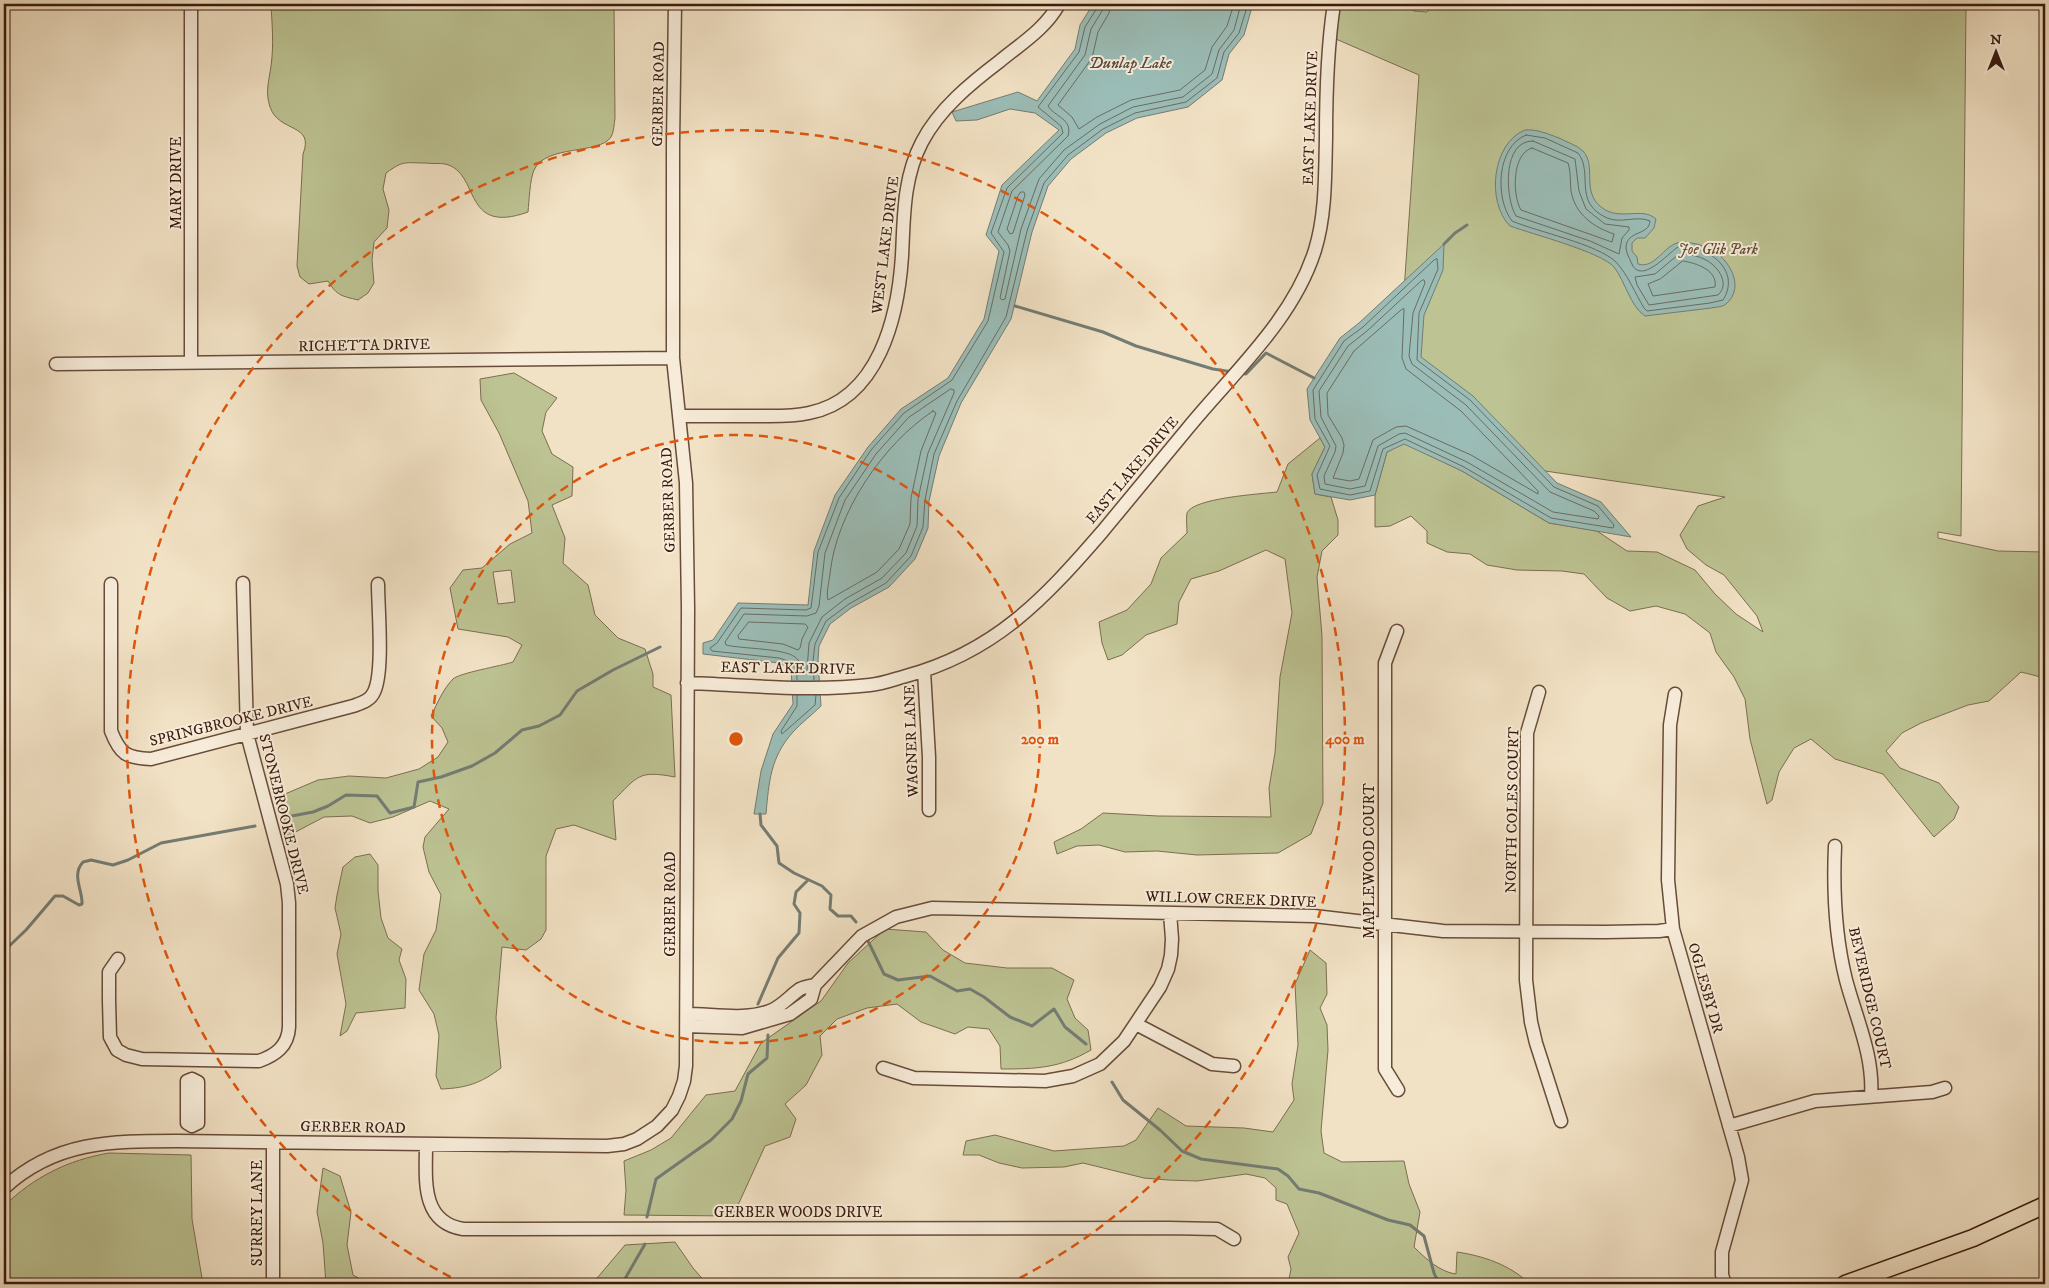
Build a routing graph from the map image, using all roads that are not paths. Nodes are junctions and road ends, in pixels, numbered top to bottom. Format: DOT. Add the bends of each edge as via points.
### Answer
graph roads {
  1 [pos="192,4"];
  2 [pos="675,4"];
  3 [pos="1059,4"];
  4 [pos="1334,4"];
  5 [pos="673,358"];
  6 [pos="191,363"];
  7 [pos="56,364"];
  8 [pos="680,416"];
  9 [pos="112,584"];
  10 [pos="243,584"];
  11 [pos="378,584"];
  12 [pos="1397,631"];
  13 [pos="924,671"];
  14 [pos="687,683"];
  15 [pos="1539,692"];
  16 [pos="1675,694"];
  17 [pos="247,734"];
  18 [pos="930,810"];
  19 [pos="1835,846"];
  20 [pos="1170,913"];
  21 [pos="1385,924"];
  22 [pos="1673,929"];
  23 [pos="1526,930"];
  24 [pos="118,959"];
  25 [pos="687,1020"];
  26 [pos="1136,1024"];
  27 [pos="192,1060"];
  28 [pos="1234,1066"];
  29 [pos="883,1068"];
  30 [pos="1945,1088"];
  31 [pos="1398,1090"];
  32 [pos="1871,1096"];
  33 [pos="1561,1121"];
  34 [pos="1729,1126"];
  35 [pos="192,1141"];
  36 [pos="273,1143"];
  37 [pos="426,1145"];
  38 [pos="4,1188"];
  39 [pos="2045,1205"];
  40 [pos="1234,1239"];
  41 [pos="273,1284"];
  42 [pos="1725,1284"];
  43 [pos="1845,1284"];
  1 -- 6 [label="street, MARY DRIVE"];
  2 -- 5 [label="street, GERBER ROAD"];
  3 -- 8 [label="street, WEST LAKE DRIVE" via="1034,36 999,61 948,106 923,140 908,176 904,199 899,289 891,329 874,365 855,388 836,403 807,414"];
  4 -- 13 [label="street, EAST LAKE DRIVE" via="1326,72 1322,225 1305,276 1288,307 1077,561 1038,602 1024,616 980,646"];
  5 -- 6 [label="street, RICHETTA DRIVE"];
  5 -- 8 [label="street, GERBER ROAD"];
  6 -- 7 [label="street, RICHETTA DRIVE"];
  8 -- 14 [label="street, GERBER ROAD" via="686,492"];
  9 -- 17 [label="street, SPRINGBROOKE DRIVE" via="111,731 117,746 126,754 151,759"];
  10 -- 17 [label="street, STONEBROOKE DRIVE"];
  11 -- 17 [label="street, SPRINGBROOKE DRIVE" via="379,678 370,698 353,706"];
  12 -- 21 [label="street, MAPLEWOOD COURT" via="1385,663"];
  13 -- 14 [label="street, EAST LAKE DRIVE" via="872,685"];
  13 -- 18 [label="street, WAGNER LANE"];
  14 -- 25 [label="street, GERBER ROAD"];
  15 -- 23 [label="street, NORTH COLES COURT" via="1526,733"];
  16 -- 22 [label="street, OGLESBY DR" via="1670,724 1668,880"];
  17 -- 27 [label="street, STONEBROOKE DRIVE" via="287,884 290,937 288,1031 280,1050 259,1061"];
  19 -- 32 [label="street, BEVERIDGE COURT" via="1834,878 1840,947 1846,980 1871,1066"];
  20 -- 21 [label="street, WILLOW CREEK DRIVE" via="1314,916"];
  20 -- 25 [label="street, WILLOW CREEK DRIVE" via="974,907 913,911 879,924 862,936 815,985 801,988 785,1003 771,1010 745,1016"];
  20 -- 26 [label="street" via="1172,938 1168,969"];
  21 -- 23 [label="street, WILLOW CREEK DRIVE" via="1443,931"];
  21 -- 31 [label="street, MAPLEWOOD COURT" via="1385,1069"];
  22 -- 23 [label="street, WILLOW CREEK DRIVE" via="1605,932"];
  22 -- 34 [label="street, OGLESBY DR"];
  23 -- 33 [label="street, NORTH COLES COURT" via="1526,980 1531,1022"];
  24 -- 27 [label="street, STONEBROOKE DRIVE" via="109,972 112,1044 126,1055 142,1059"];
  25 -- 37 [label="street, GERBER ROAD" via="686,1066 679,1096 672,1110 647,1134 637,1139 624,1144 591,1147"];
  26 -- 28 [label="street" via="1212,1064"];
  26 -- 29 [label="street" via="1100,1064 1083,1072 1045,1081 914,1078"];
  27 -- 35 [label="street" via="192,1079 198,1082 198,1123 192,1126"];
  30 -- 32 [label="street" via="1932,1092"];
  32 -- 34 [label="street" via="1815,1101"];
  34 -- 42 [label="street, OGLESBY DR" via="1742,1180 1722,1252"];
  35 -- 36 [label="street, GERBER ROAD"];
  35 -- 38 [label="street, GERBER ROAD" via="123,1141 86,1146 46,1159"];
  36 -- 37 [label="street, GERBER ROAD"];
  36 -- 41 [label="street, SURREY LANE"];
  37 -- 40 [label="street, GERBER WOODS DRIVE" via="429,1201 446,1224 463,1229 1169,1228 1217,1229"];
  39 -- 43 [label="main road" via="1973,1238"];
}
